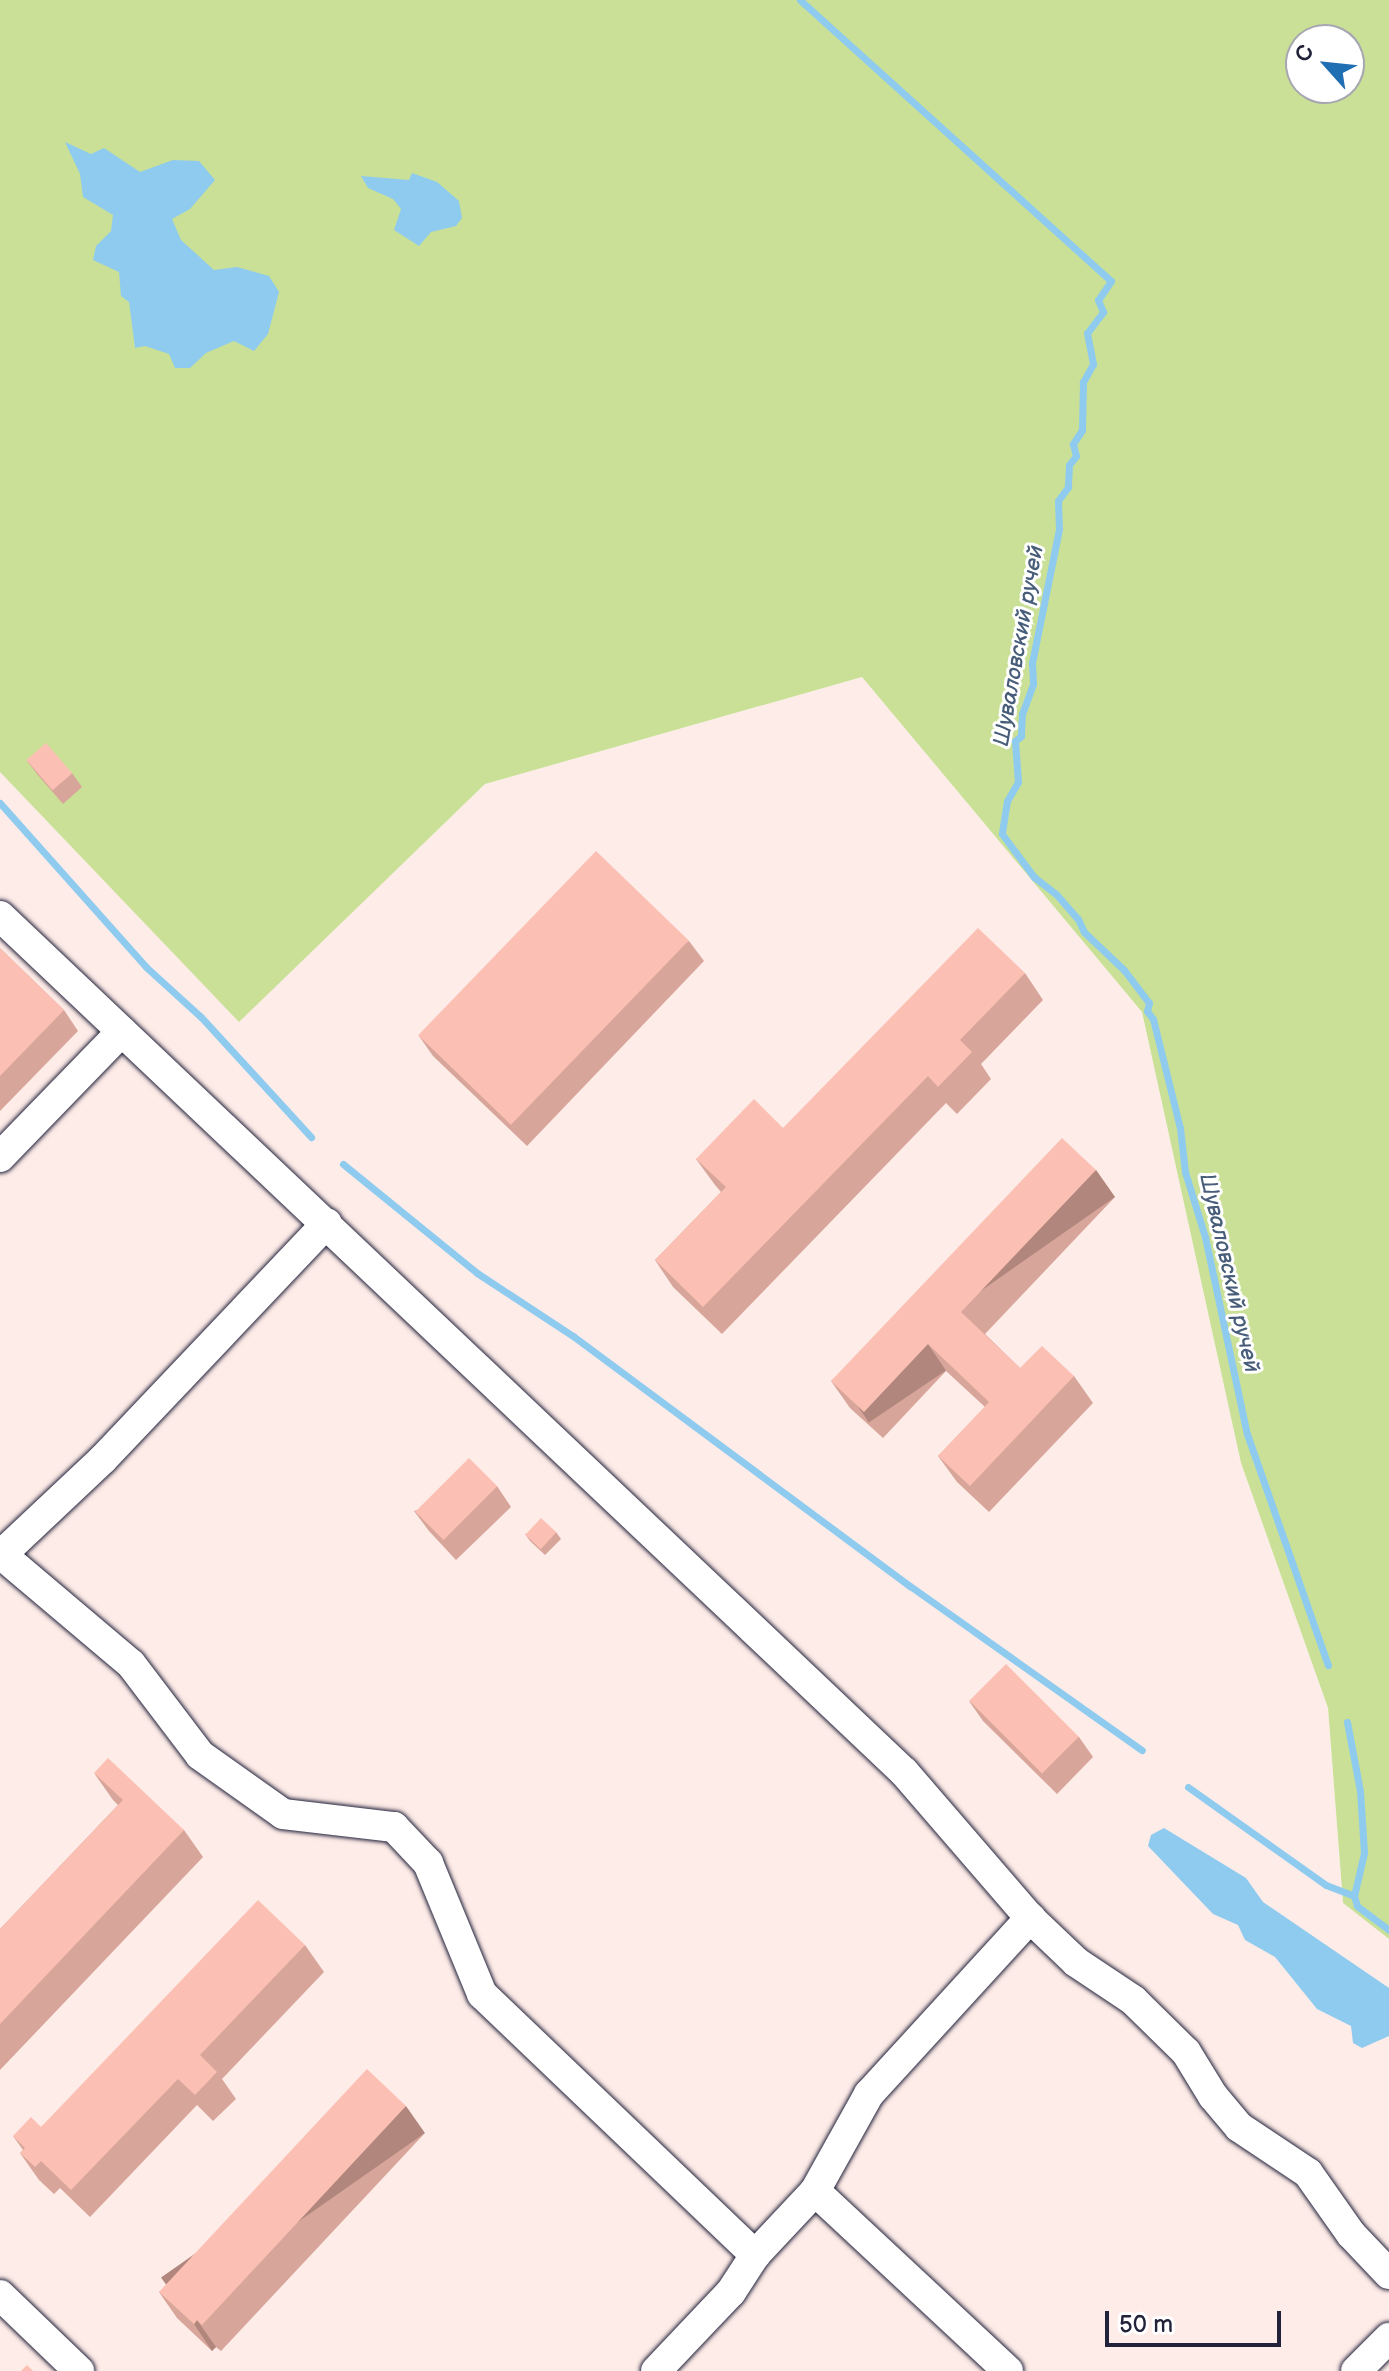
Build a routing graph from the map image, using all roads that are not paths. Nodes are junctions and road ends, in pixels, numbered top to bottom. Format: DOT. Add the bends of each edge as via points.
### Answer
graph roads {
  1 [pos="0,916"];
  2 [pos="122,1031"];
  3 [pos="0,1157"];
  4 [pos="327,1223"];
  5 [pos="1,1556"];
  6 [pos="1030,1918"];
  7 [pos="815,2191"];
  8 [pos="755,2255"];
  9 [pos="1389,2274"];
  10 [pos="0,2295"];
  11 [pos="1389,2338"];
  12 [pos="79,2371"];
  13 [pos="656,2371"];
  14 [pos="1008,2371"];
  15 [pos="1356,2371"];
  1 -- 2 [label="lane"];
  2 -- 3 [label="lane"];
  2 -- 4 [label="lane"];
  4 -- 5 [label="lane" via="103,1459"];
  4 -- 6 [label="lane" via="904,1772"];
  5 -- 8 [label="lane" via="131,1664 200,1755 283,1814 394,1827 428,1863 482,1994"];
  6 -- 7 [label="lane" via="869,2094"];
  6 -- 9 [label="lane" via="1076,1962 1133,2000 1186,2052 1239,2127 1308,2173 1351,2234"];
  7 -- 8 [label="lane"];
  7 -- 14 [label="lane"];
  8 -- 13 [label="lane" via="731,2292"];
  10 -- 12 [label="lane"];
  11 -- 15 [label="lane"];
}
